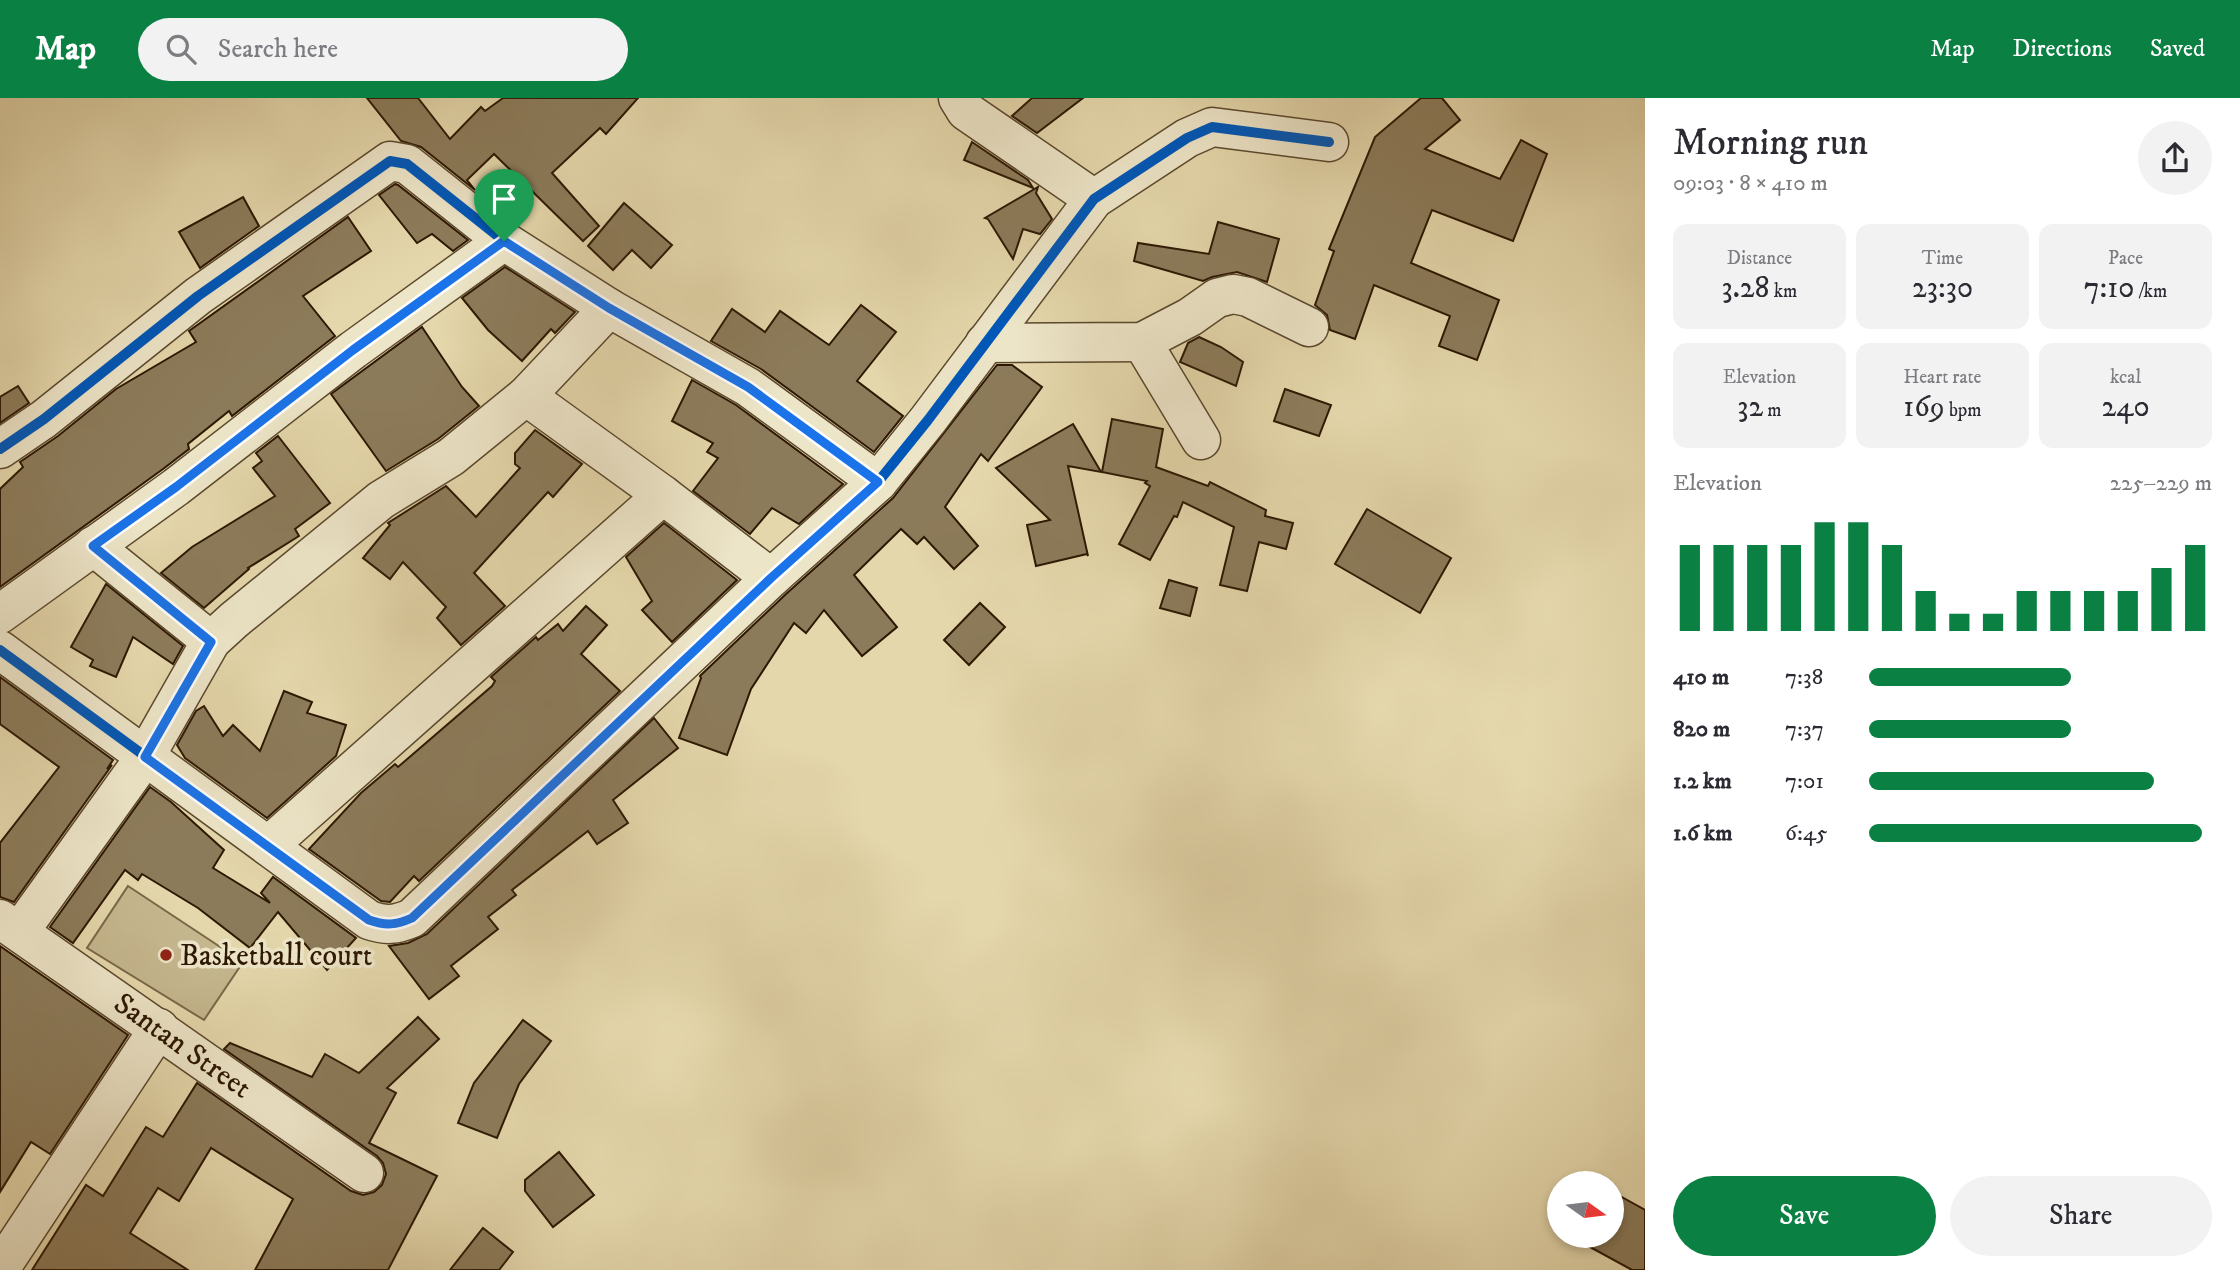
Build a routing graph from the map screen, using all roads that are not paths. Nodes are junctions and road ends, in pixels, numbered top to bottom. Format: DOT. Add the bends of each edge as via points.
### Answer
graph roads {
  1 [pos="958,98"];
  2 [pos="1329,142"];
  3 [pos="1094,199"];
  4 [pos="504,241"];
  5 [pos="609,308"];
  6 [pos="1309,327"];
  7 [pos="1142,342"];
  8 [pos="985,343"];
  9 [pos="526,396"];
  10 [pos="1201,440"];
  11 [pos="0,449"];
  12 [pos="878,482"];
  13 [pos="663,495"];
  14 [pos="93,546"];
  15 [pos="771,578"];
  16 [pos="0,614"];
  17 [pos="211,642"];
  18 [pos="0,650"];
  19 [pos="145,757"];
  20 [pos="268,846"];
  21 [pos="10,925"];
  22 [pos="159,1028"];
  23 [pos="364,1173"];
  24 [pos="0,1269"];
  1 -- 3 [label="street" via="966,111"];
  2 -- 3 [label="street" via="1212,127 1187,138"];
  3 -- 8 [label="street"];
  4 -- 5 [label="street"];
  4 -- 11 [label="street" via="407,164 390,162 198,296"];
  4 -- 14 [label="street"];
  5 -- 9 [label="street"];
  5 -- 12 [label="street" via="748,387"];
  6 -- 7 [label="street" via="1233,293"];
  7 -- 8 [label="street"];
  7 -- 10 [label="street"];
  8 -- 12 [label="street"];
  9 -- 13 [label="street"];
  9 -- 17 [label="street" via="450,457 381,500"];
  12 -- 15 [label="street"];
  13 -- 15 [label="street"];
  13 -- 20 [label="street"];
  14 -- 16 [label="street"];
  14 -- 17 [label="street"];
  15 -- 20 [label="street" via="412,918 397,925 369,920"];
  17 -- 19 [label="street"];
  18 -- 19 [label="street"];
  19 -- 20 [label="street"];
  19 -- 21 [label="street"];
  21 -- 22 [label="street, Santan Street"];
  22 -- 23 [label="street, Santan Street"];
  22 -- 24 [label="street"];
}
